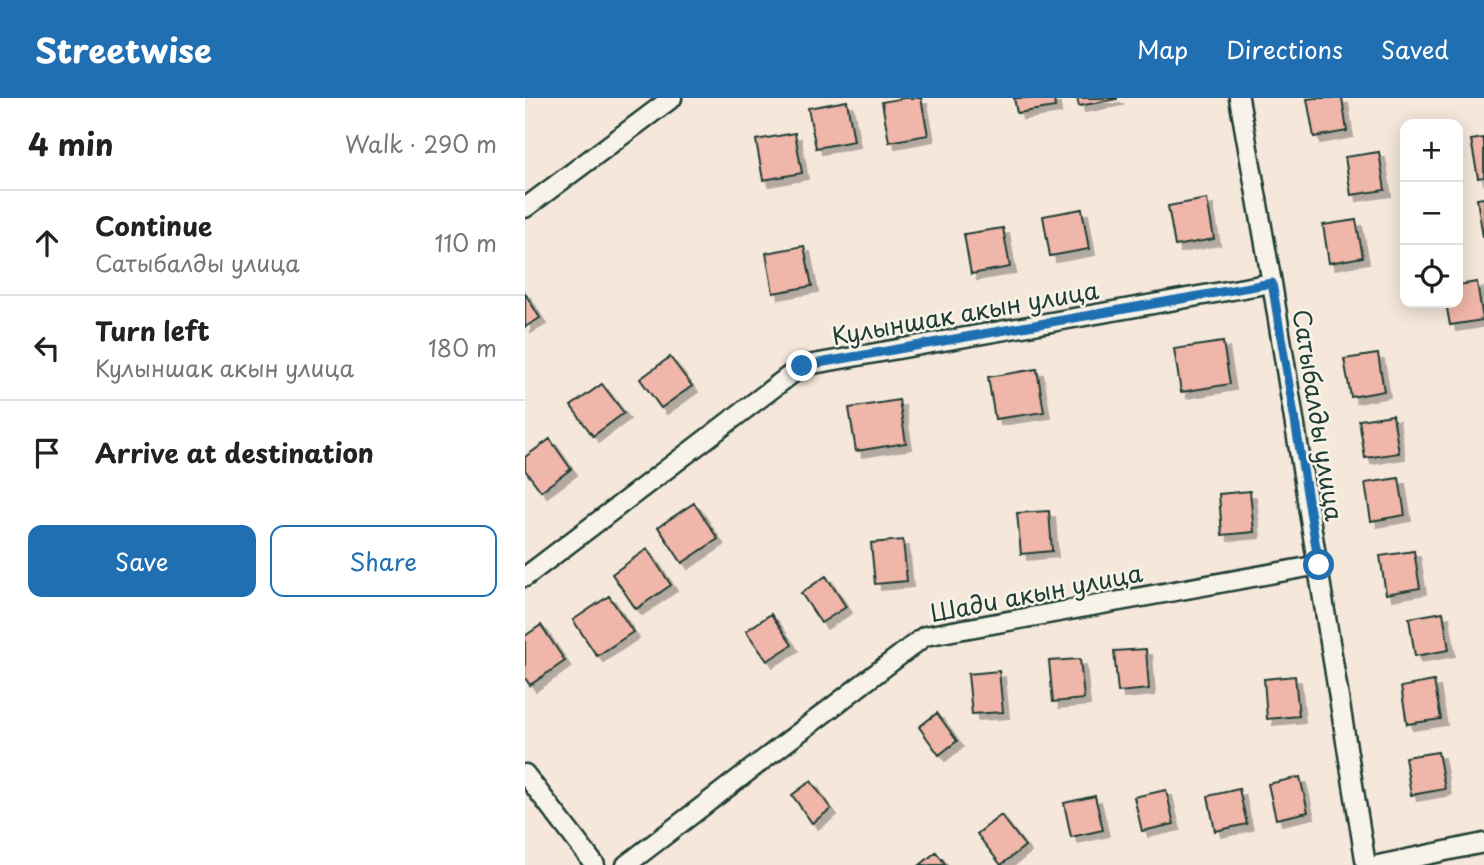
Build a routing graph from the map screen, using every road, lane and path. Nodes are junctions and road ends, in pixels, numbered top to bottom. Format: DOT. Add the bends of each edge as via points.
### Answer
graph roads {
  1 [pos="673,98"];
  2 [pos="1239,98"];
  3 [pos="525,208"];
  4 [pos="1272,283"];
  5 [pos="1319,565"];
  6 [pos="525,577"];
  7 [pos="525,774"];
  8 [pos="1484,843"];
  9 [pos="595,865"];
  10 [pos="627,865"];
  11 [pos="1366,865"];
  12 [pos="1378,865"];
  1 -- 3 [label="street"];
  2 -- 4 [label="street, Сатыбалды улица"];
  4 -- 5 [label="street, Сатыбалды улица"];
  4 -- 6 [label="street, Кулыншак акын улица" via="802,366"];
  5 -- 10 [label="street, Шади акын улица" via="925,636"];
  5 -- 11 [label="street, Сатыбалды улица"];
  7 -- 9 [label="street"];
  8 -- 12 [label="street"];
}
